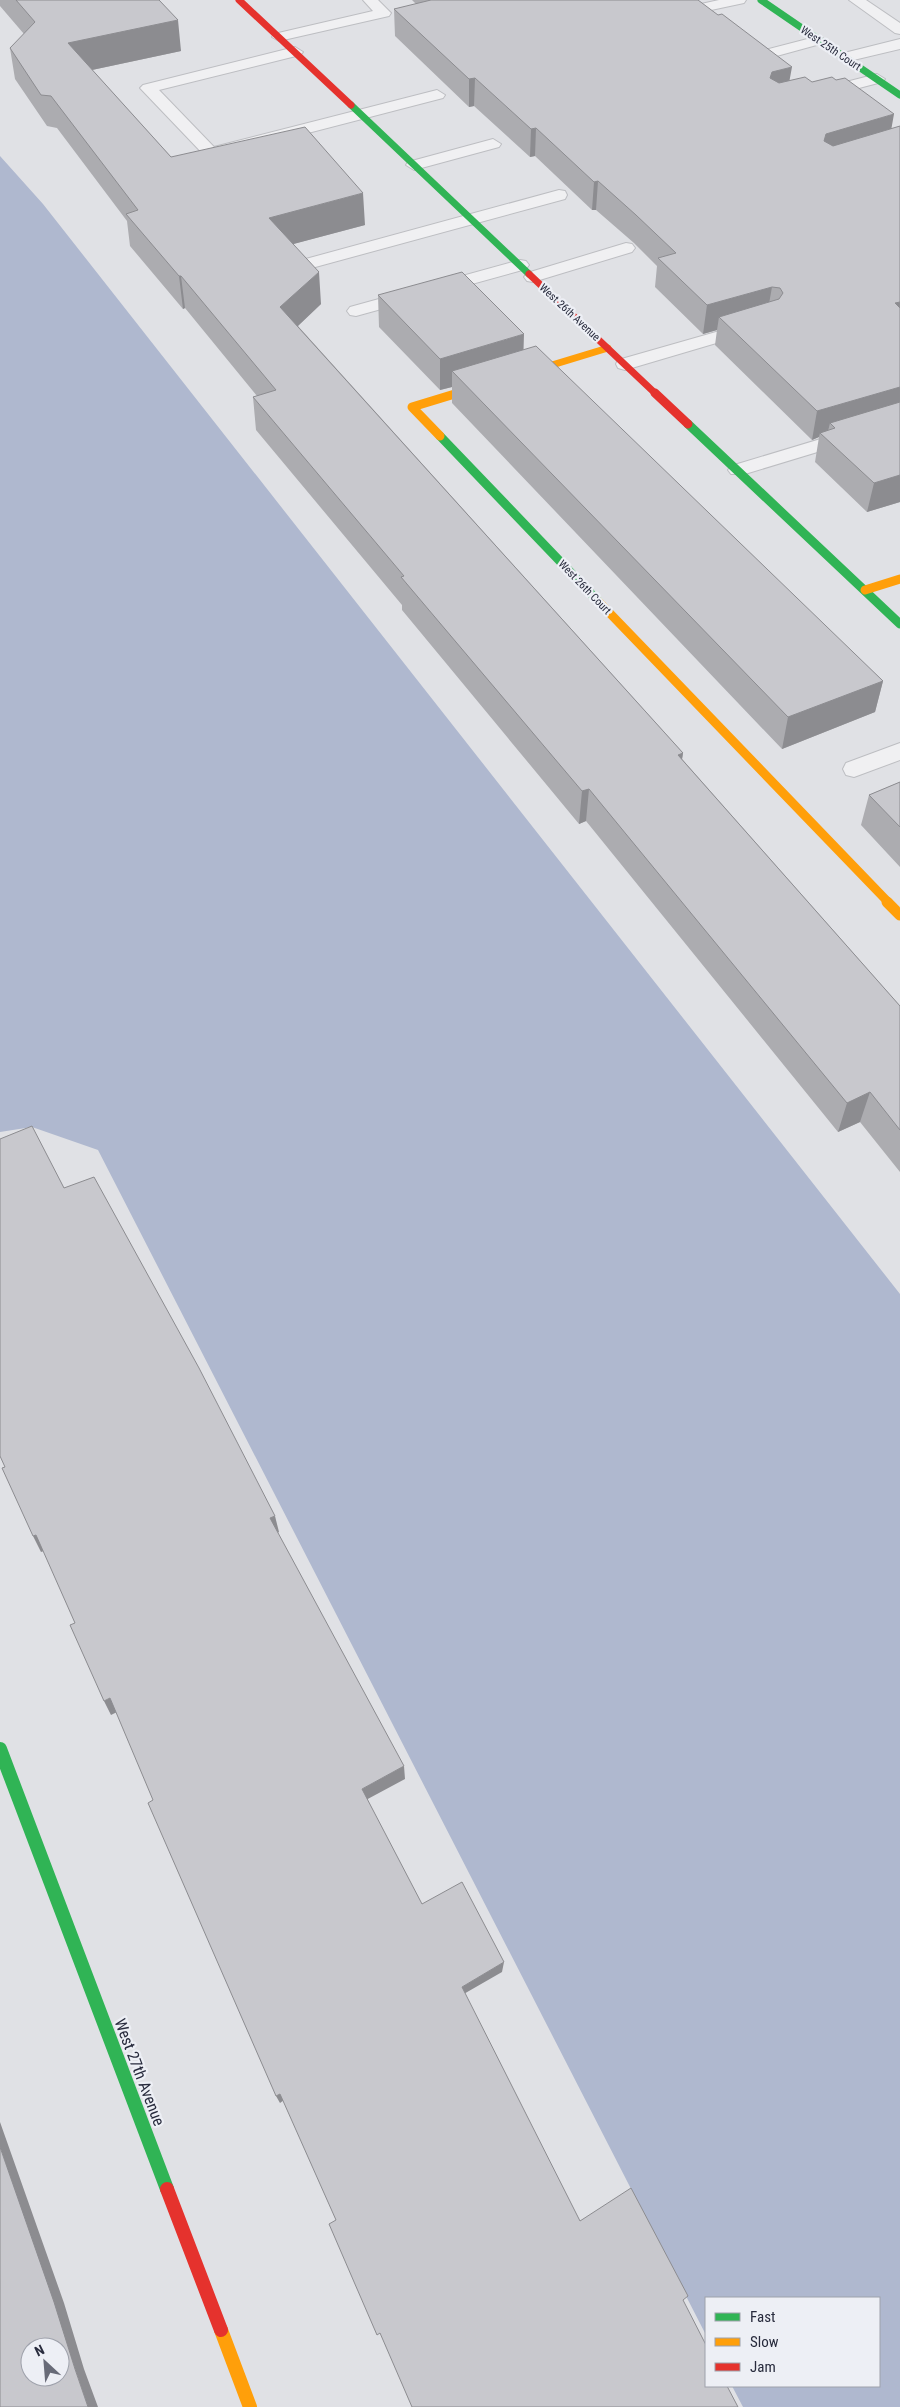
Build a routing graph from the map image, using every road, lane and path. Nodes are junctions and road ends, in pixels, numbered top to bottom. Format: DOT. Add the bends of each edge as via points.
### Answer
graph roads {
  1 [pos="240,0"];
  2 [pos="370,0"];
  3 [pos="739,0"];
  4 [pos="762,0"];
  5 [pos="856,0"];
  6 [pos="697,9"];
  7 [pos="900,30"];
  8 [pos="279,37"];
  9 [pos="819,40"];
  10 [pos="900,44"];
  11 [pos="295,52"];
  12 [pos="762,55"];
  13 [pos="845,57"];
  14 [pos="877,79"];
  15 [pos="900,94"];
  16 [pos="437,96"];
  17 [pos="802,97"];
  18 [pos="361,115"];
  19 [pos="492,144"];
  20 [pos="414,165"];
  21 [pos="559,194"];
  22 [pos="471,218"];
  23 [pos="626,248"];
  24 [pos="308,264"];
  25 [pos="526,271"];
  26 [pos="356,311"];
  27 [pos="768,322"];
  28 [pos="608,348"];
  29 [pos="625,364"];
  30 [pos="900,421"];
  31 [pos="738,470"];
  32 [pos="900,579"];
  33 [pos="865,590"];
  34 [pos="900,624"];
  35 [pos="900,751"];
  36 [pos="854,769"];
  37 [pos="900,915"];
  38 [pos="0,1749"];
  39 [pos="250,2407"];
  1 -- 8 [label="street, West 26th Avenue"];
  2 -- 8 [label="lane" via="384,13"];
  3 -- 6 [label="lane"];
  4 -- 9 [label="street, West 25th Court"];
  5 -- 7 [label="lane"];
  8 -- 11 [label="street, West 26th Avenue"];
  9 -- 12 [label="lane"];
  9 -- 13 [label="street, West 25th Court"];
  10 -- 13 [label="lane"];
  11 -- 18 [label="street, West 26th Avenue"];
  11 -- 18 [label="lane" via="148,88 211,153"];
  13 -- 14 [label="street, West 25th Court"];
  14 -- 15 [label="street, West 25th Court"];
  14 -- 17 [label="lane"];
  16 -- 18 [label="lane"];
  18 -- 20 [label="street, West 26th Avenue"];
  19 -- 20 [label="lane"];
  20 -- 22 [label="street, West 26th Avenue"];
  21 -- 22 [label="lane"];
  22 -- 24 [label="lane"];
  22 -- 25 [label="street, West 26th Avenue"];
  23 -- 25 [label="lane"];
  25 -- 26 [label="lane"];
  25 -- 28 [label="street, West 26th Avenue"];
  27 -- 29 [label="lane"];
  28 -- 29 [label="street, West 26th Avenue"];
  28 -- 37 [label="street, West 26th Court" via="412,407"];
  29 -- 31 [label="street, West 26th Avenue"];
  30 -- 31 [label="lane"];
  31 -- 33 [label="street, West 26th Avenue"];
  32 -- 33 [label="street"];
  33 -- 34 [label="street, West 26th Avenue"];
  35 -- 36 [label="lane"];
  38 -- 39 [label="street, West 27th Avenue"];
}
